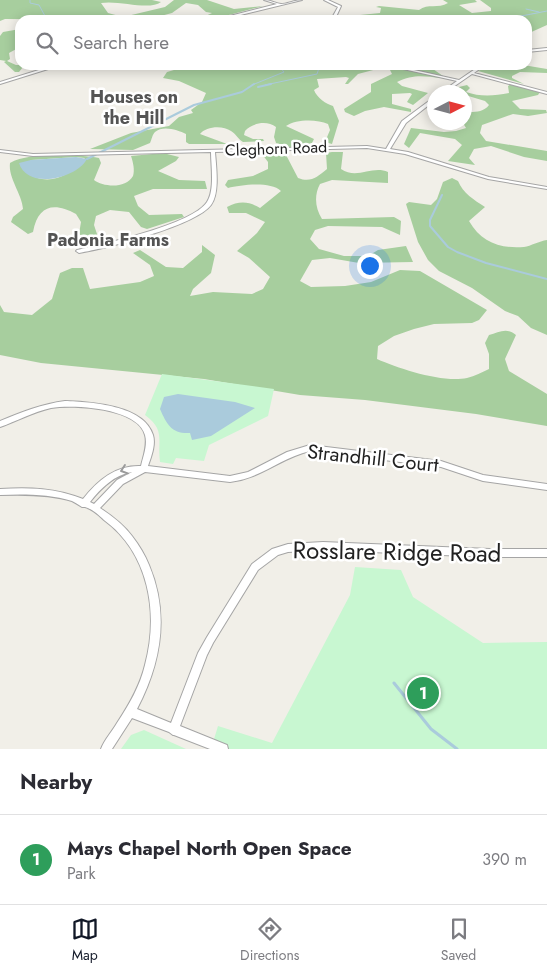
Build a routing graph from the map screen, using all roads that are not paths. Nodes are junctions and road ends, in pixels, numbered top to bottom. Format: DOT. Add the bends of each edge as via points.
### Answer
graph roads {
  1 [pos="266,0"];
  2 [pos="300,0"];
  3 [pos="326,0"];
  4 [pos="279,4"];
  5 [pos="236,15"];
  6 [pos="336,15"];
  7 [pos="547,49"];
  8 [pos="532,50"];
  9 [pos="43,70"];
  10 [pos="410,70"];
  11 [pos="476,70"];
  12 [pos="472,73"];
  13 [pos="460,81"];
  14 [pos="0,83"];
  15 [pos="454,85"];
  16 [pos="547,93"];
  17 [pos="427,104"];
  18 [pos="388,149"];
  19 [pos="213,150"];
  20 [pos="0,151"];
  21 [pos="547,188"];
  22 [pos="79,251"];
  23 [pos="0,424"];
  24 [pos="144,469"];
  25 [pos="547,487"];
  26 [pos="0,492"];
  27 [pos="84,504"];
  28 [pos="95,508"];
  29 [pos="547,553"];
  30 [pos="131,712"];
  31 [pos="173,730"];
  32 [pos="106,749"];
  33 [pos="223,749"];
  1 -- 4 [label="street"];
  2 -- 4 [label="street"];
  3 -- 6 [label="street" via="340,7"];
  4 -- 5 [label="street"];
  7 -- 8 [label="street"];
  9 -- 14 [label="street"];
  10 -- 13 [label="street"];
  11 -- 12 [label="street"];
  12 -- 13 [label="street"];
  12 -- 16 [label="street"];
  13 -- 15 [label="street"];
  17 -- 18 [label="street" via="404,122"];
  18 -- 19 [label="street, Cleghorn Road" via="352,146"];
  18 -- 21 [label="street, Cleghorn Road" via="493,179"];
  19 -- 20 [label="street, Cleghorn Road" via="25,155"];
  19 -- 22 [label="street" via="212,195 204,209 189,218 111,245"];
  23 -- 24 [label="street" via="57,405 117,410 142,422 149,435"];
  24 -- 25 [label="street, Strandhill Court" via="238,479 295,451 310,448 441,464 483,478"];
  24 -- 27 [label="street, Strandhill Court, one-way" via="133,467 117,472 101,484"];
  24 -- 28 [label="street" via="120,482"];
  26 -- 27 [label="street" via="36,491"];
  27 -- 28 [label="street"];
  28 -- 30 [label="street" via="126,534 140,552 155,598 151,664"];
  29 -- 31 [label="street, Rosslare Ridge Road" via="323,546 275,552 256,567 210,640"];
  30 -- 31 [label="street"];
  30 -- 32 [label="street"];
  31 -- 33 [label="street"];
}
